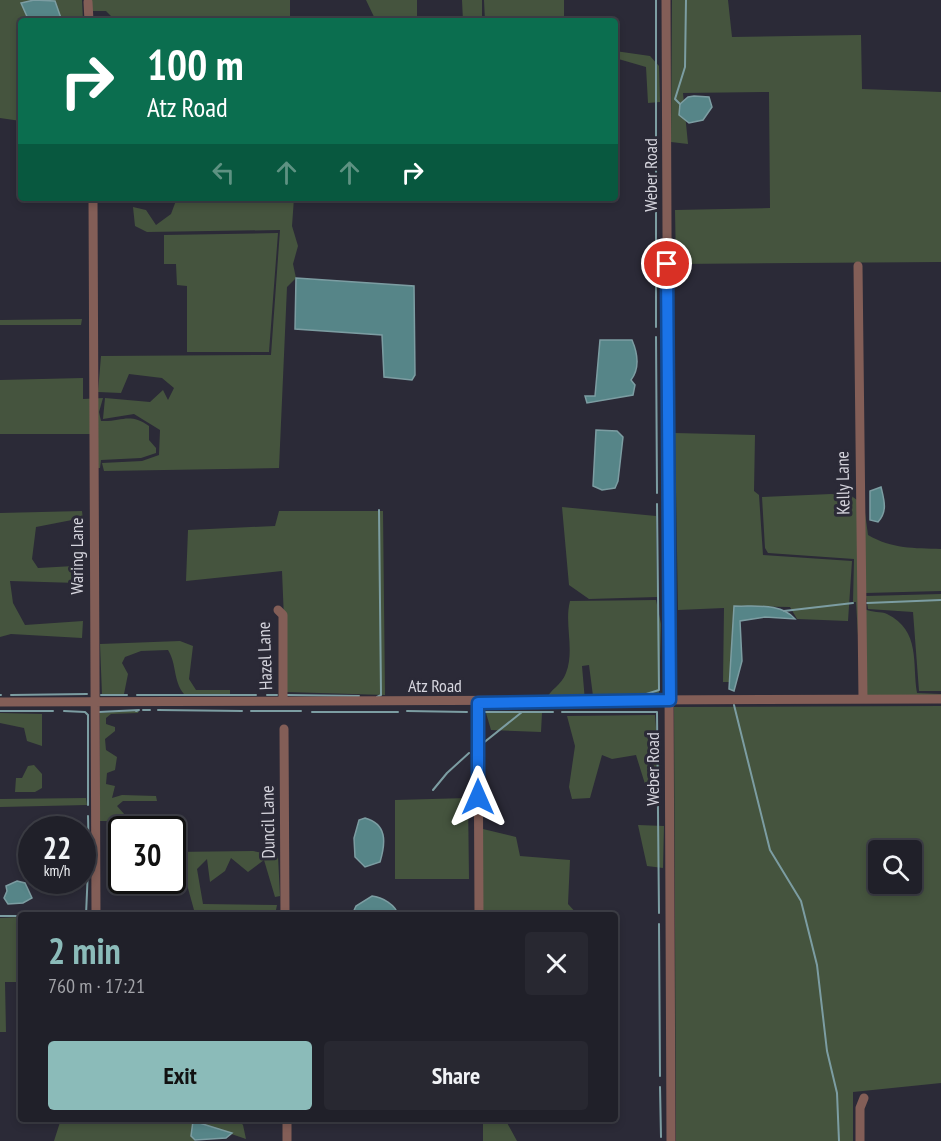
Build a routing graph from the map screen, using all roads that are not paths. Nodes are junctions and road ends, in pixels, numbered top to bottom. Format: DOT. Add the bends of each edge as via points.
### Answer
graph roads {
  1 [pos="666,0"];
  2 [pos="88,2"];
  3 [pos="89,18"];
  4 [pos="93,201"];
  5 [pos="858,266"];
  6 [pos="278,610"];
  7 [pos="862,699"];
  8 [pos="941,699"];
  9 [pos="670,700"];
  10 [pos="283,701"];
  11 [pos="0,702"];
  12 [pos="94,702"];
  13 [pos="478,703"];
  14 [pos="284,729"];
  15 [pos="96,912"];
  16 [pos="285,912"];
  17 [pos="479,912"];
  18 [pos="864,1098"];
  19 [pos="287,1122"];
  20 [pos="287,1141"];
  21 [pos="671,1141"];
  22 [pos="860,1141"];
  1 -- 9 [label="street, Weber Road"];
  2 -- 3 [label="street"];
  4 -- 12 [label="street, Waring Lane"];
  5 -- 7 [label="street, Kelly Lane"];
  6 -- 10 [label="street, Hazel Lane" via="283,615"];
  7 -- 8 [label="street, Atz Road"];
  7 -- 9 [label="street, Atz Road"];
  9 -- 13 [label="street, Atz Road"];
  9 -- 21 [label="street, Weber Road"];
  10 -- 12 [label="street, Atz Road"];
  10 -- 13 [label="street, Atz Road"];
  11 -- 12 [label="street, Atz Road"];
  12 -- 15 [label="street, Waring Lane"];
  13 -- 17 [label="street"];
  14 -- 16 [label="street, Duncil Lane"];
  18 -- 22 [label="street" via="860,1108"];
  19 -- 20 [label="street"];
}
